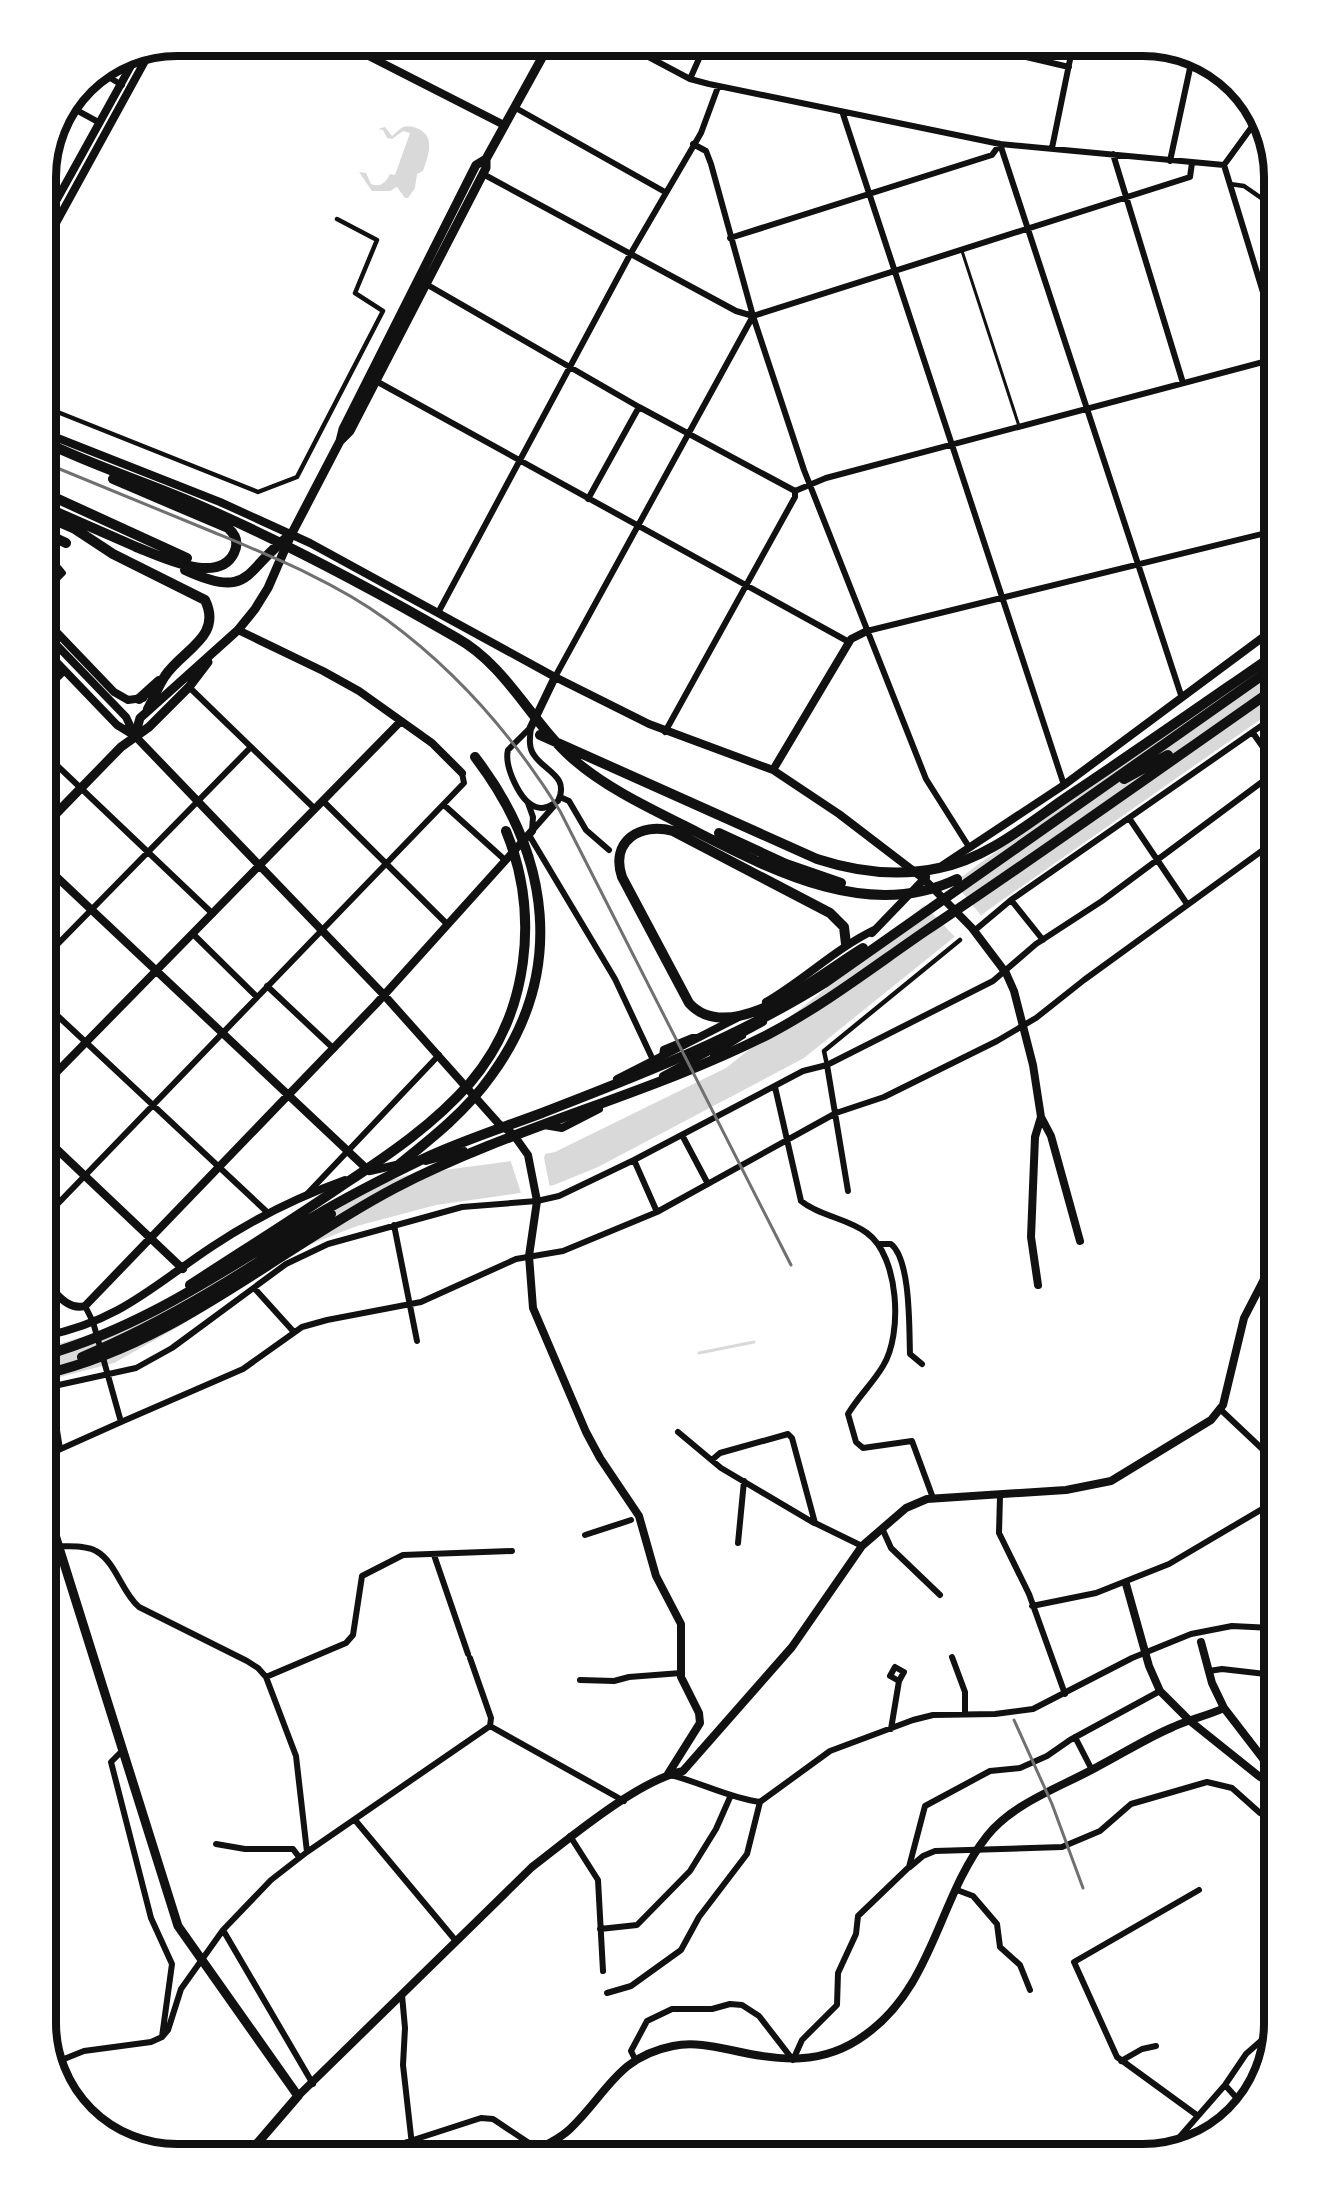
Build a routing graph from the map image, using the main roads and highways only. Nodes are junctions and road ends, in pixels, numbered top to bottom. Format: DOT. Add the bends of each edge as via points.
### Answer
graph roads {
  1 [pos="543,56"];
  2 [pos="486,159"];
  3 [pos="340,441"];
  4 [pos="56,450"];
  5 [pos="56,451"];
  6 [pos="56,498"];
  7 [pos="56,512"];
  8 [pos="56,521"];
  9 [pos="291,535"];
  10 [pos="56,538"];
  11 [pos="66,543"];
  12 [pos="136,547"];
  13 [pos="187,558"];
  14 [pos="216,651"];
  15 [pos="1264,662"];
  16 [pos="1264,674"];
  17 [pos="166,675"];
  18 [pos="1264,695"];
  19 [pos="139,699"];
  20 [pos="148,709"];
  21 [pos="1216,729"];
  22 [pos="540,735"];
  23 [pos="135,736"];
  24 [pos="475,757"];
  25 [pos="56,814"];
  26 [pos="506,831"];
  27 [pos="719,832"];
  28 [pos="957,879"];
  29 [pos="928,909"];
  30 [pos="846,944"];
  31 [pos="127,1326"];
  32 [pos="56,1352"];
  33 [pos="56,1368"];
  34 [pos="56,1370"];
  35 [pos="56,1541"];
  36 [pos="257,2143"];
  1 -- 2 [label="main road"];
  2 -- 3 [label="main road" via="483,174 376,381 350,431"];
  2 -- 3 [label="main road" via="471,175"];
  3 -- 9 [label="main road"];
  4 -- 28 [label="highway" via="262,533 459,639 499,672 552,739 585,769 772,870 819,885 890,894 936,888"];
  5 -- 12 [label="highway" via="228,528 235,534 237,544 225,563 213,568 197,568"];
  6 -- 13 [label="highway"];
  7 -- 12 [label="highway"];
  8 -- 17 [label="highway" via="205,600 210,626"];
  9 -- 12 [label="highway" via="273,547 247,578 225,584"];
  9 -- 14 [label="main road" via="268,588 238,630"];
  10 -- 11 [label="highway"];
  14 -- 20 [label="main road"];
  14 -- 23 [label="main road" via="189,687"];
  15 -- 22 [label="highway" via="1016,832 963,861 912,872 860,870 817,859"];
  16 -- 29 [label="highway"];
  17 -- 19 [label="highway"];
  17 -- 20 [label="highway"];
  18 -- 21 [label="highway"];
  20 -- 23 [label="main road" via="140,718"];
  21 -- 28 [label="highway" via="1119,782 1022,847"];
  21 -- 34 [label="highway" via="854,981 770,1033 418,1177 325,1229 162,1330 110,1355"];
  23 -- 25 [label="main road"];
  24 -- 33 [label="highway" via="504,802 528,853 541,924 537,975 529,1006 491,1077 473,1099 419,1148 319,1222 180,1309"];
  26 -- 31 [label="highway" via="523,892 525,947 512,1011 502,1034 470,1082 419,1132 385,1158"];
  27 -- 28 [label="highway" via="795,867 857,886 888,890"];
  29 -- 30 [label="highway" via="769,1006 739,1018 711,1017 689,1003 622,877 622,847 640,831 660,828 696,842 840,920"];
  29 -- 31 [label="highway" via="826,982 748,1028 650,1071 426,1158 354,1193 223,1274"];
  31 -- 32 [label="highway"];
  35 -- 36 [label="main road" via="178,1926 298,2096"];
}
